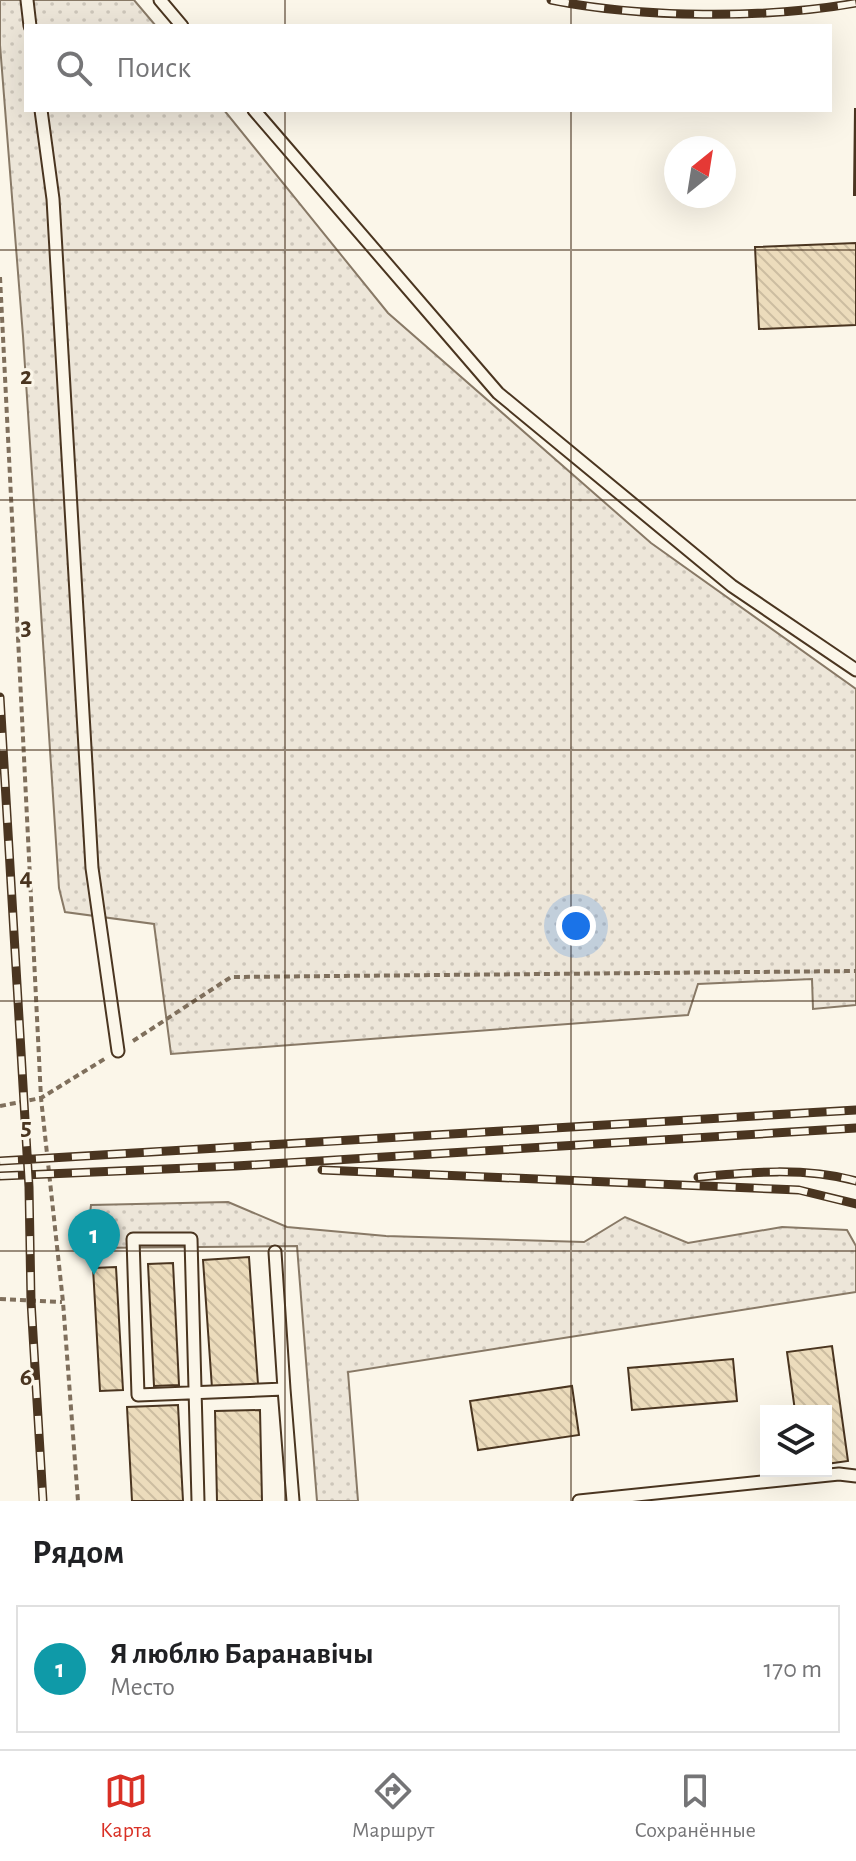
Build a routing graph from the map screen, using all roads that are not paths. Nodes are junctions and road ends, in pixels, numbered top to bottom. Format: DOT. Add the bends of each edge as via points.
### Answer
graph roads {
  1 [pos="27,0"];
  2 [pos="160,0"];
  3 [pos="30,24"];
  4 [pos="180,24"];
  5 [pos="41,112"];
  6 [pos="256,112"];
  7 [pos="856,670"];
  8 [pos="118,1051"];
  9 [pos="275,1252"];
  10 [pos="284,1389"];
  11 [pos="194,1394"];
  12 [pos="856,1476"];
  13 [pos="643,1497"];
  14 [pos="198,1501"];
  15 [pos="293,1501"];
  16 [pos="579,1501"];
  1 -- 3 [label="lane"];
  2 -- 4 [label="lane"];
  5 -- 8 [label="lane" via="53,199 92,868"];
  6 -- 7 [label="lane" via="498,393 732,586"];
  9 -- 10 [label="lane"];
  10 -- 11 [label="lane"];
  10 -- 15 [label="lane"];
  11 -- 11 [label="lane" via="138,1395 133,1239 191,1239"];
  11 -- 14 [label="lane"];
  12 -- 13 [label="lane"];
  13 -- 16 [label="lane"];
}
